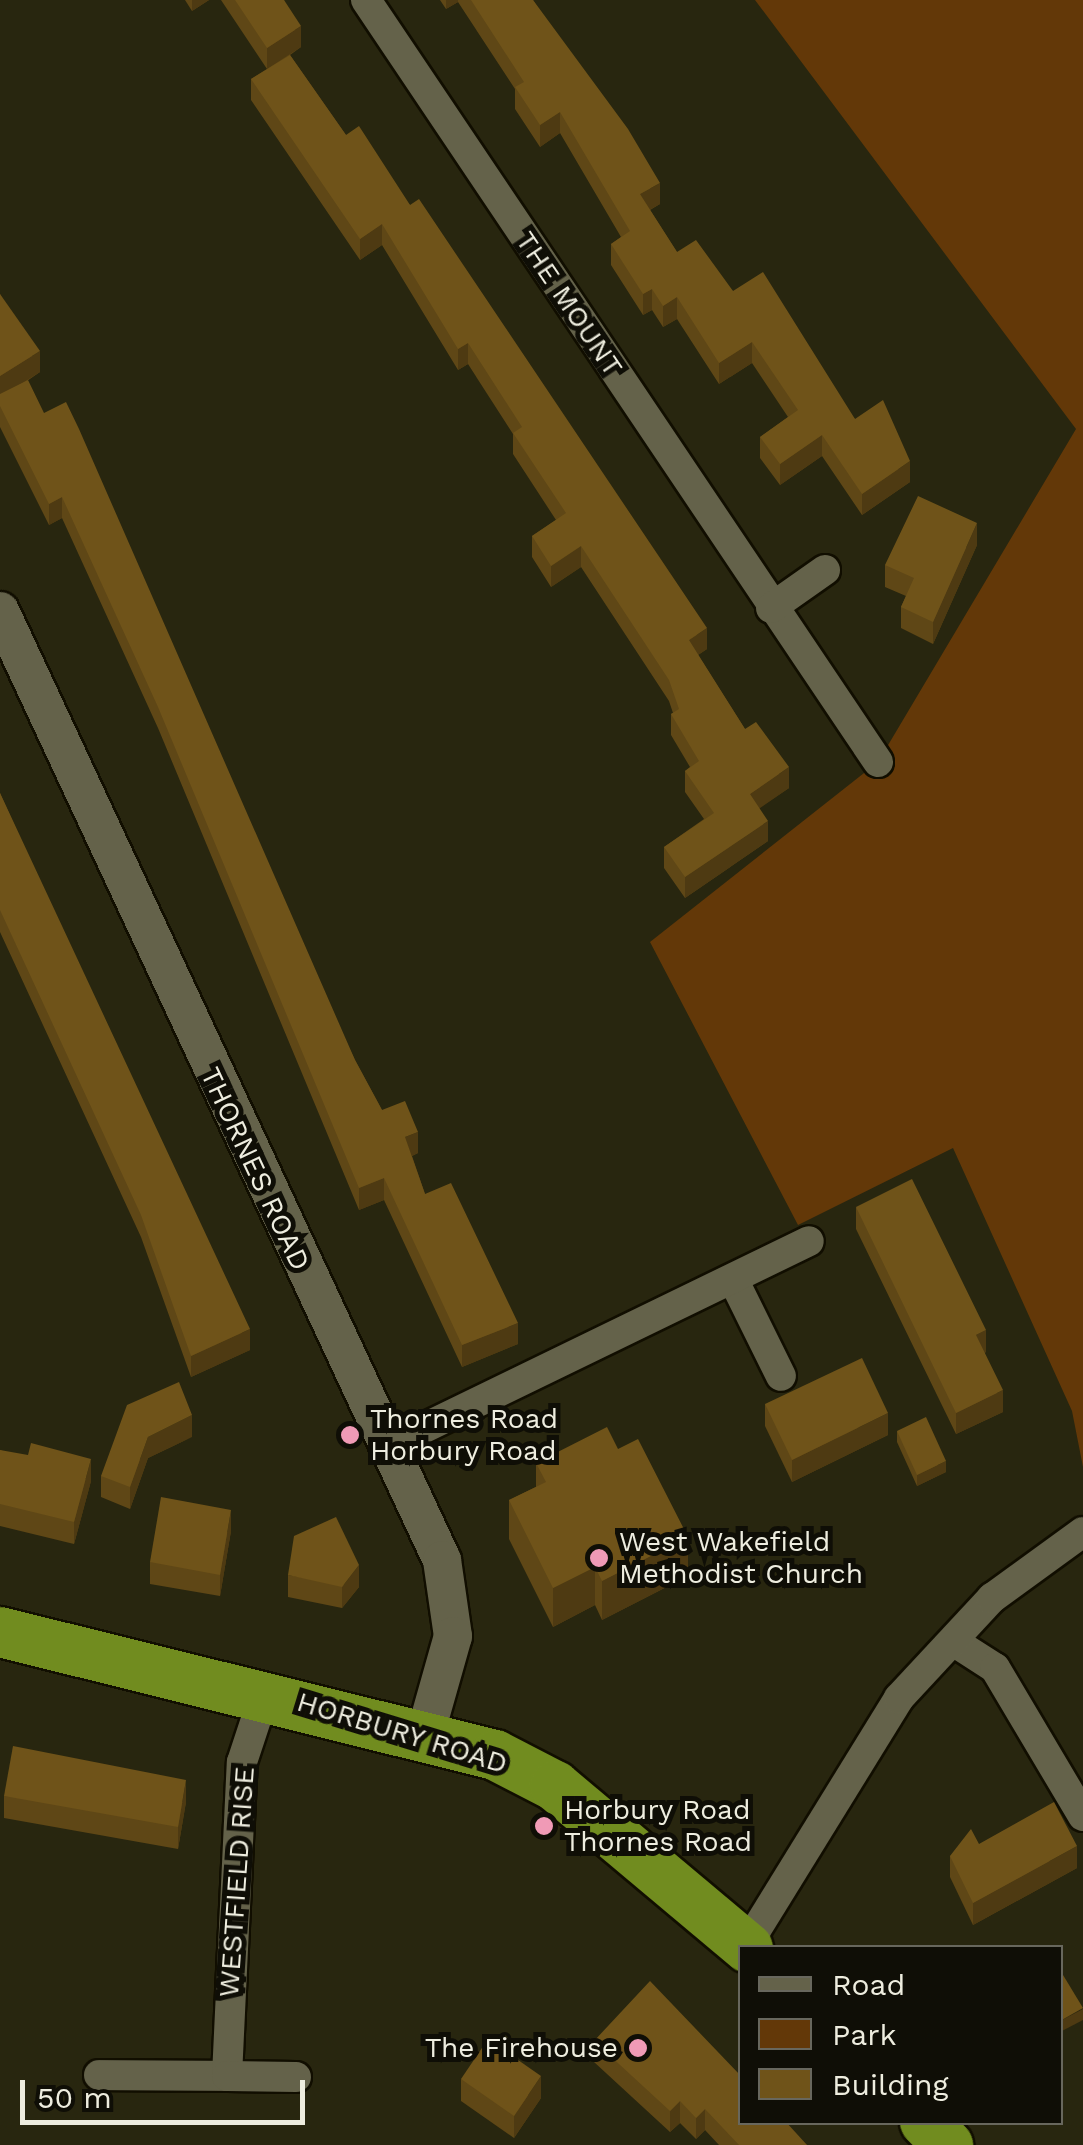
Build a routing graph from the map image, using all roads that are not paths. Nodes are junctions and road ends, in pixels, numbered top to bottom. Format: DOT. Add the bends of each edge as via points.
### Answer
graph roads {
  1 [pos="366,0"];
  2 [pos="825,570"];
  3 [pos="771,608"];
  4 [pos="0,610"];
  5 [pos="878,762"];
  6 [pos="809,1241"];
  7 [pos="734,1279"];
  8 [pos="781,1376"];
  9 [pos="385,1447"];
  10 [pos="1083,1532"];
  11 [pos="0,1632"];
  12 [pos="956,1642"];
  13 [pos="265,1692"];
  14 [pos="425,1735"];
  15 [pos="1083,1816"];
  16 [pos="745,1945"];
  17 [pos="748,1945"];
  18 [pos="99,2076"];
  19 [pos="227,2076"];
  20 [pos="296,2078"];
  21 [pos="928,2125"];
  22 [pos="948,2145"];
  1 -- 3 [label="street, THE MOUNT"];
  2 -- 3 [label="street"];
  3 -- 5 [label="street, THE MOUNT"];
  4 -- 9 [label="street, THORNES ROAD"];
  6 -- 7 [label="street"];
  7 -- 8 [label="street"];
  7 -- 9 [label="street"];
  9 -- 14 [label="street, THORNES ROAD" via="452,1596 446,1672"];
  10 -- 12 [label="street" via="992,1598"];
  11 -- 13 [label="highway, HORBURY ROAD"];
  12 -- 15 [label="street" via="995,1668"];
  12 -- 17 [label="street" via="900,1698"];
  13 -- 14 [label="highway, HORBURY ROAD"];
  13 -- 19 [label="street, WESTFIELD RISE" via="242,1762"];
  14 -- 16 [label="highway, HORBURY ROAD" via="495,1755 555,1786"];
  18 -- 19 [label="street"];
  19 -- 20 [label="street"];
  21 -- 22 [label="highway"];
}
